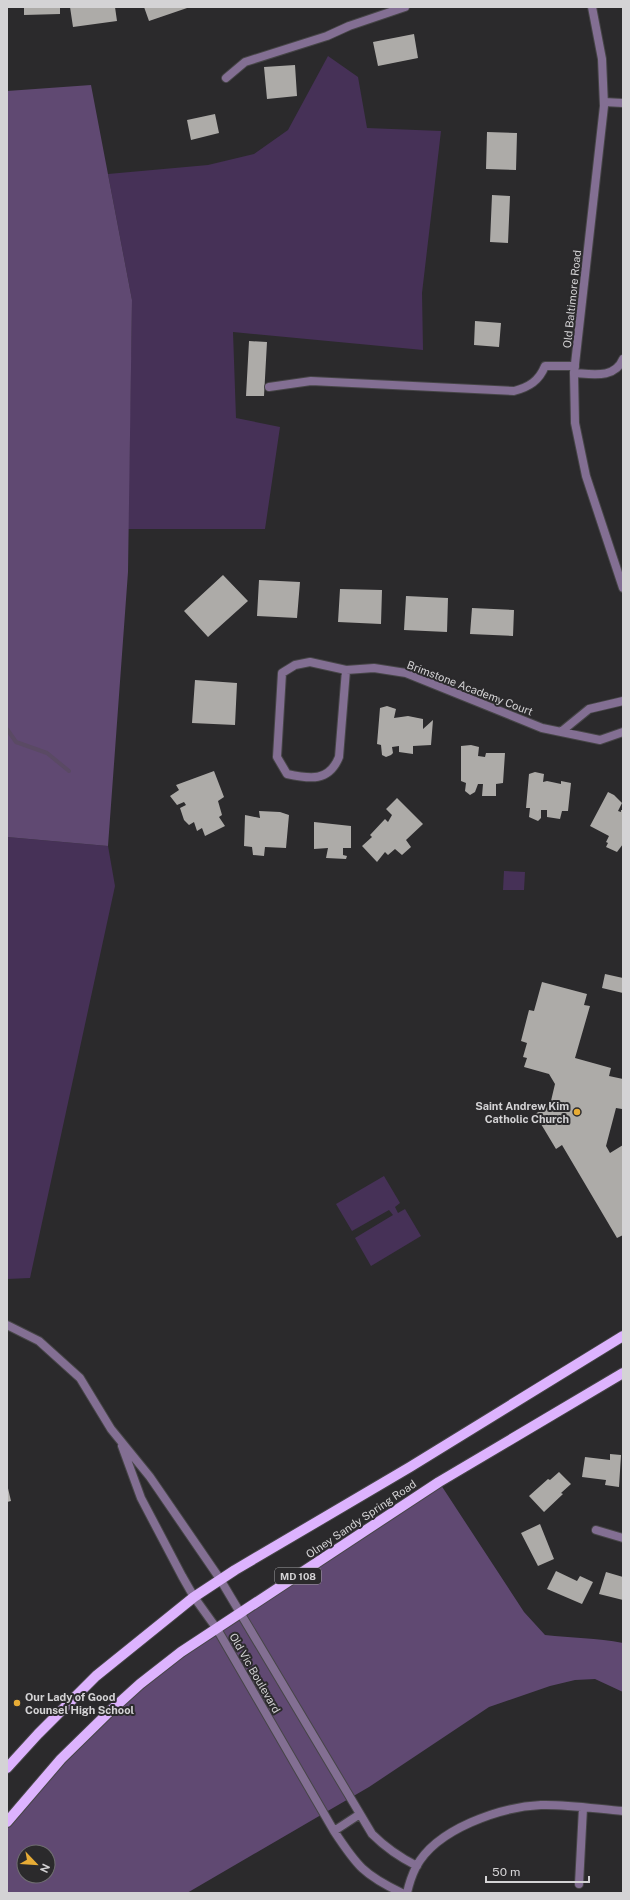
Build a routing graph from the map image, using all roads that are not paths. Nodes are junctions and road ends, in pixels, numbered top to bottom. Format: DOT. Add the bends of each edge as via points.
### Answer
graph roads {
  1 [pos="405,7"];
  2 [pos="592,7"];
  3 [pos="226,78"];
  4 [pos="604,102"];
  5 [pos="623,103"];
  6 [pos="623,359"];
  7 [pos="575,369"];
  8 [pos="270,387"];
  9 [pos="623,588"];
  10 [pos="346,670"];
  11 [pos="623,701"];
  12 [pos="562,732"];
  13 [pos="623,732"];
  14 [pos="7,1325"];
  15 [pos="623,1336"];
  16 [pos="623,1373"];
  17 [pos="119,1440"];
  18 [pos="596,1530"];
  19 [pos="623,1538"];
  20 [pos="220,1580"];
  21 [pos="194,1597"];
  22 [pos="241,1613"];
  23 [pos="217,1628"];
  24 [pos="7,1768"];
  25 [pos="583,1808"];
  26 [pos="623,1811"];
  27 [pos="360,1814"];
  28 [pos="7,1822"];
  29 [pos="334,1830"];
  30 [pos="417,1866"];
  31 [pos="579,1884"];
  32 [pos="402,1893"];
  33 [pos="407,1893"];
  1 -- 3 [label="street" via="246,62"];
  2 -- 4 [label="street, Old Baltimore Road" via="602,59"];
  4 -- 5 [label="street"];
  4 -- 7 [label="street, Old Baltimore Road"];
  6 -- 7 [label="street" via="613,372 600,374"];
  7 -- 8 [label="street" via="545,366 541,376 526,388 514,391 311,381"];
  7 -- 9 [label="street, Old Baltimore Road" via="575,423 586,476"];
  10 -- 10 [label="street, Brimstone Academy Court" via="310,662 295,665 282,673 277,757 287,774 305,778 317,777 335,768 339,756"];
  10 -- 12 [label="street, Brimstone Academy Court" via="374,668 406,673 542,728"];
  11 -- 12 [label="street" via="589,709"];
  12 -- 13 [label="street, Brimstone Academy Court" via="600,740"];
  14 -- 17 [label="street, Old Vic Boulevard" via="39,1341 80,1378"];
  15 -- 20 [label="main road, Olney Sandy Spring Road"];
  16 -- 22 [label="main road, Olney Sandy Spring Road / MD 108" via="439,1482"];
  17 -- 20 [label="street, Old Vic Boulevard" via="150,1477"];
  17 -- 21 [label="street, Old Vic Boulevard" via="140,1498"];
  18 -- 19 [label="street"];
  20 -- 21 [label="main road, Olney Sandy Spring Road"];
  20 -- 22 [label="street, Old Vic Boulevard"];
  21 -- 23 [label="street, Old Vic Boulevard"];
  21 -- 24 [label="main road, Olney Sandy Spring Road" via="96,1676"];
  22 -- 23 [label="main road, Olney Sandy Spring Road / MD 108"];
  22 -- 27 [label="street, Old Vic Boulevard"];
  23 -- 28 [label="main road, Olney Sandy Spring Road / MD 108" via="181,1652 108,1713 61,1759"];
  23 -- 29 [label="street, Old Vic Boulevard"];
  25 -- 26 [label="street"];
  25 -- 30 [label="street" via="541,1805 496,1813 473,1821 447,1835"];
  25 -- 31 [label="street"];
  27 -- 29 [label="street"];
  27 -- 30 [label="street, Old Vic Boulevard" via="372,1834 384,1846"];
  29 -- 32 [label="street, Old Vic Boulevard" via="351,1858 366,1873"];
  30 -- 33 [label="street"];
}
